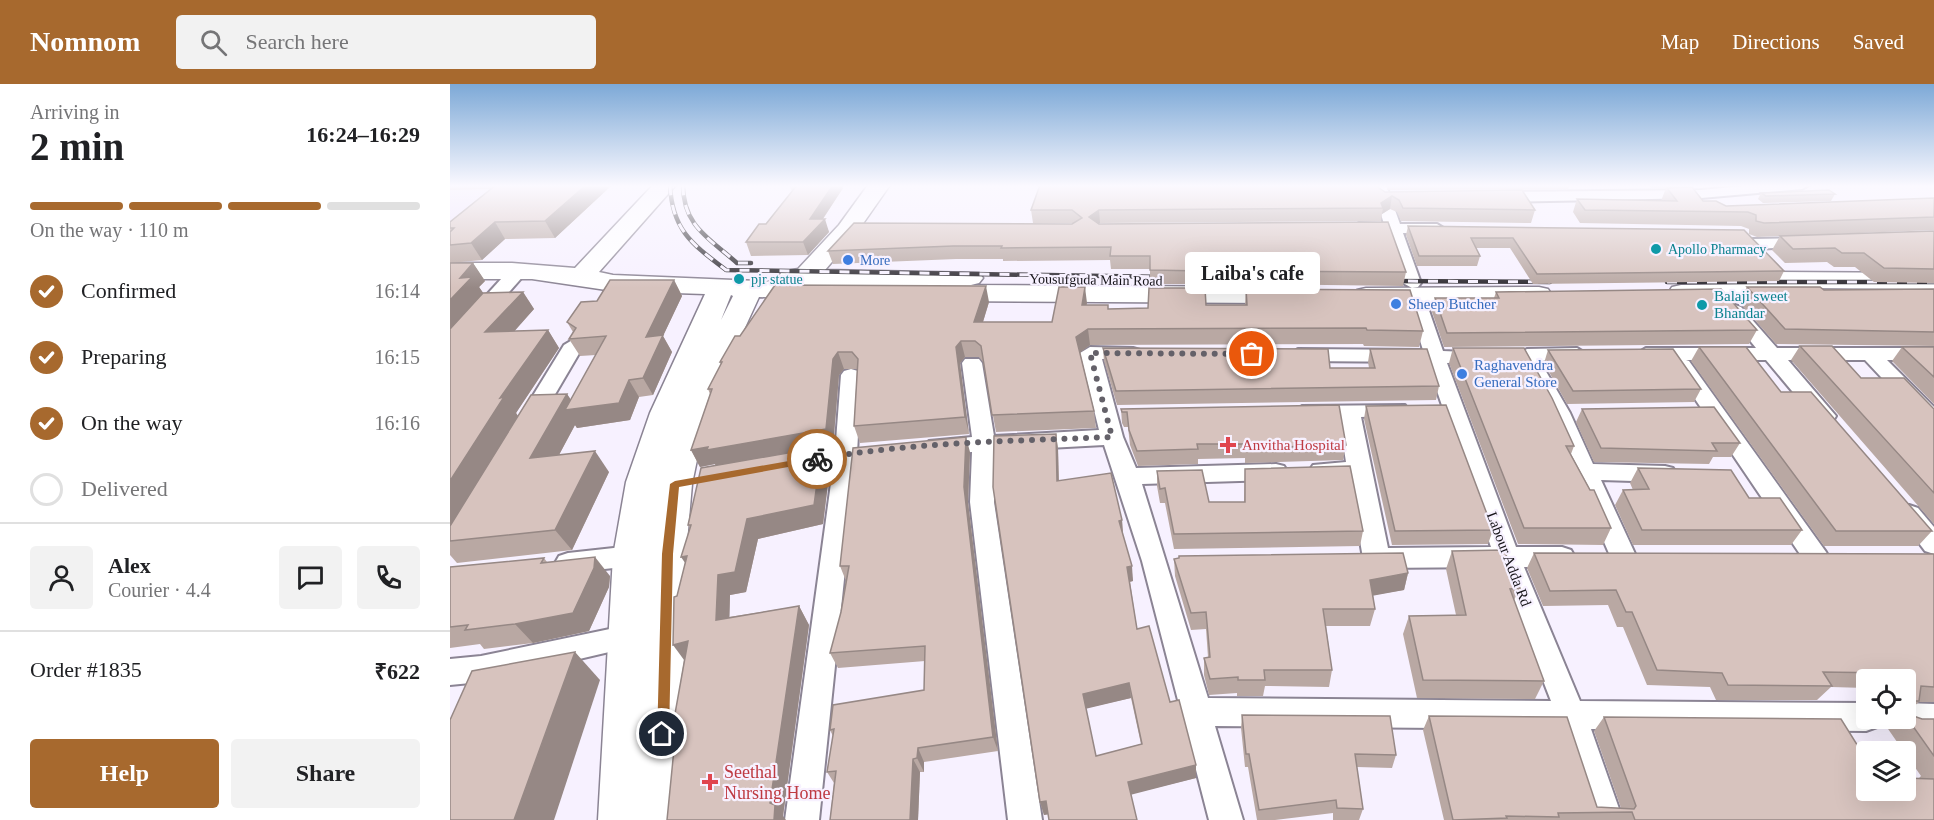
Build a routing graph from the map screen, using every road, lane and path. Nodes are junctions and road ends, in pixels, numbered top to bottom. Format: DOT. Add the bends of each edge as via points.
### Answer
graph roads {
  1 [pos="634,219"];
  2 [pos="862,219"];
  3 [pos="1390,219"];
  4 [pos="1346,228"];
  5 [pos="1393,228"];
  6 [pos="1450,229"];
  7 [pos="1741,232"];
  8 [pos="1821,242"];
  9 [pos="1753,244"];
  10 [pos="1779,268"];
  11 [pos="519,270"];
  12 [pos="450,271"];
  13 [pos="582,276"];
  14 [pos="1934,281"];
  15 [pos="798,284"];
  16 [pos="1561,288"];
  17 [pos="735,289"];
  18 [pos="1313,289"];
  19 [pos="1349,289"];
  20 [pos="1414,290"];
  21 [pos="1718,292"];
  22 [pos="1934,293"];
  23 [pos="574,345"];
  24 [pos="450,346"];
  25 [pos="1771,352"];
  26 [pos="1869,353"];
  27 [pos="1150,354"];
  28 [pos="1281,354"];
  29 [pos="1595,354"];
  30 [pos="1629,354"];
  31 [pos="1674,354"];
  32 [pos="1934,354"];
  33 [pos="1436,355"];
  34 [pos="1527,355"];
  35 [pos="972,363"];
  36 [pos="851,375"];
  37 [pos="1433,409"];
  38 [pos="1292,411"];
  39 [pos="1350,411"];
  40 [pos="1689,411"];
  41 [pos="1713,411"];
  42 [pos="1582,412"];
  43 [pos="1559,413"];
  44 [pos="1106,414"];
  45 [pos="1129,414"];
  46 [pos="1934,420"];
  47 [pos="521,434"];
  48 [pos="1841,435"];
  49 [pos="1112,437"];
  50 [pos="984,442"];
  51 [pos="915,448"];
  52 [pos="1359,470"];
  53 [pos="1586,472"];
  54 [pos="1690,475"];
  55 [pos="1128,476"];
  56 [pos="1737,476"];
  57 [pos="1761,476"];
  58 [pos="1895,498"];
  59 [pos="1934,544"];
  60 [pos="650,555"];
  61 [pos="1507,556"];
  62 [pos="1783,559"];
  63 [pos="541,566"];
  64 [pos="647,632"];
  65 [pos="458,684"];
  66 [pos="1196,712"];
  67 [pos="1570,712"];
  68 [pos="1856,717"];
  69 [pos="1916,717"];
  70 [pos="1934,718"];
  71 [pos="622,820"];
  72 [pos="660,820"];
  73 [pos="802,820"];
  74 [pos="1025,820"];
  75 [pos="1226,820"];
  76 [pos="1606,820"];
  1 -- 13 [label="main road"];
  2 -- 15 [label="main road" via="857,230"];
  3 -- 5 [label="street, Labour Adda Rd"];
  4 -- 5 [label="street"];
  5 -- 6 [label="street"];
  5 -- 20 [label="street, Labour Adda Rd"];
  7 -- 9 [label="street"];
  8 -- 9 [label="street"];
  9 -- 10 [label="street"];
  10 -- 14 [label="main road"];
  10 -- 21 [label="main road" via="1661,287"];
  11 -- 12 [label="main road"];
  11 -- 13 [label="main road"];
  11 -- 24 [label="street"];
  13 -- 15 [label="main road, Yousufguda Main Road" via="624,272"];
  13 -- 17 [label="main road" via="613,283"];
  15 -- 17 [label="main road"];
  15 -- 18 [label="main road, Yousufguda Main Road"];
  16 -- 20 [label="main road"];
  17 -- 60 [label="main road" via="711,369 688,426 686,482"];
  17 -- 60 [label="main road" via="666,413 643,482"];
  19 -- 20 [label="main road"];
  20 -- 33 [label="street, Labour Adda Rd"];
  21 -- 22 [label="main road"];
  21 -- 25 [label="street"];
  23 -- 47 [label="street"];
  25 -- 26 [label="street"];
  25 -- 31 [label="street"];
  25 -- 48 [label="street"];
  26 -- 32 [label="street"];
  26 -- 46 [label="street"];
  27 -- 44 [label="street" via="1090,353"];
  28 -- 33 [label="street"];
  29 -- 34 [label="street"];
  30 -- 31 [label="street"];
  31 -- 41 [label="street"];
  33 -- 34 [label="street"];
  33 -- 37 [label="street, Labour Adda Rd"];
  34 -- 43 [label="street"];
  35 -- 50 [label="street"];
  36 -- 73 [label="street" via="846,455"];
  37 -- 39 [label="street"];
  37 -- 61 [label="street, Labour Adda Rd"];
  38 -- 39 [label="street"];
  39 -- 52 [label="street"];
  40 -- 41 [label="street"];
  41 -- 57 [label="street"];
  42 -- 43 [label="street"];
  43 -- 53 [label="street"];
  44 -- 45 [label="street"];
  44 -- 49 [label="street"];
  49 -- 50 [label="street"];
  49 -- 55 [label="street"];
  50 -- 51 [label="street"];
  50 -- 74 [label="street" via="982,502"];
  52 -- 55 [label="street"];
  52 -- 61 [label="street" via="1366,558"];
  53 -- 54 [label="street"];
  53 -- 61 [label="street" via="1615,558"];
  55 -- 66 [label="street" via="1167,561"];
  56 -- 57 [label="street"];
  57 -- 62 [label="street" via="1828,559"];
  58 -- 59 [label="street"];
  60 -- 63 [label="street"];
  60 -- 64 [label="main road"];
  61 -- 67 [label="street, Labour Adda Rd"];
  64 -- 65 [label="street" via="481,669"];
  64 -- 71 [label="main road"];
  64 -- 72 [label="main road"];
  66 -- 67 [label="street"];
  66 -- 75 [label="street"];
  67 -- 68 [label="street"];
  67 -- 76 [label="street, Labour Adda Rd"];
  69 -- 70 [label="street"];
}
